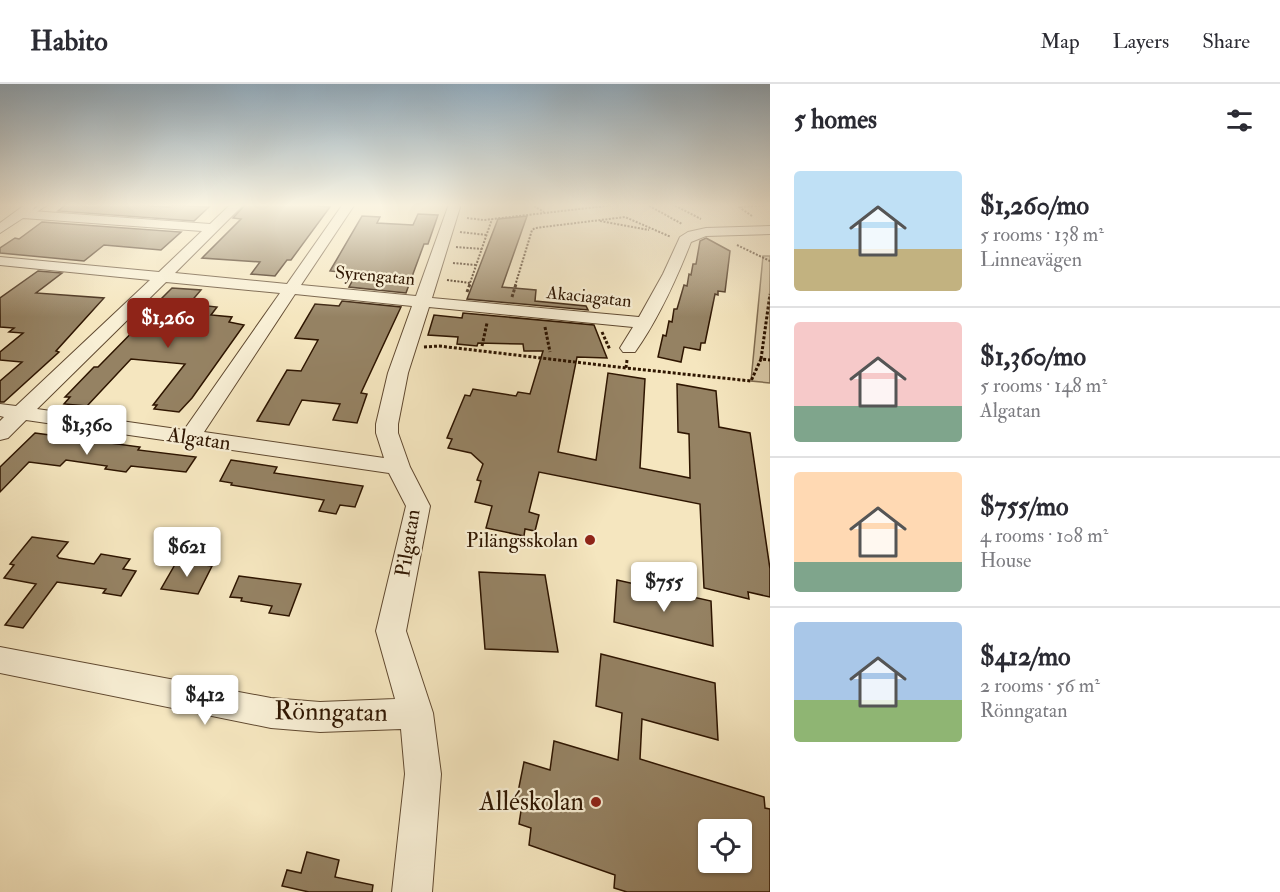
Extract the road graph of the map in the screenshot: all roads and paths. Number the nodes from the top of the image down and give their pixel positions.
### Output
1 (199, 242) edge
2 (324, 242) edge
3 (447, 242) edge
4 (484, 242) edge
5 (529, 242) edge
6 (689, 242) edge
7 (449, 246) dead end
8 (482, 249) junction
9 (764, 258) dead end
10 (770, 259) edge
11 (0, 261) edge
12 (444, 262) dead end
13 (476, 265) junction
14 (163, 277) junction
15 (438, 279) dead end
16 (470, 283) junction
17 (292, 288) junction
18 (770, 294) edge
19 (423, 300) junction
20 (463, 304) junction
21 (490, 307) junction
22 (509, 309) junction
23 (542, 312) junction
24 (596, 318) junction
25 (644, 323) junction
26 (483, 346) dead end
27 (629, 348) joint
28 (550, 352) dead end
29 (614, 359) dead end
30 (761, 359) junction
31 (770, 360) edge
32 (10, 412) edge
33 (0, 433) edge
34 (190, 437) junction
35 (398, 467) junction
36 (0, 660) edge
37 (416, 713) junction
38 (412, 892) edge

1 - 14 street
2 - 17 street
3 - 19 street, Pilgatan
4 - 8 path
5 - 22 path
6 - 25 street, Akaciagatan
7 - 8 path
8 - 13 path
9 - 10 path
11 - 14 street, Syrengatan
12 - 13 path
13 - 16 path
14 - 17 street, Syrengatan
14 - 32 street
15 - 16 path
16 - 20 path
17 - 19 street, Syrengatan
17 - 34 street
18 - 30 path
19 - 20 street, Akaciagatan
19 - 35 street, Pilgatan
20 - 21 street, Akaciagatan
21 - 22 street, Akaciagatan
21 - 26 path
22 - 23 street, Akaciagatan
23 - 24 street, Akaciagatan
23 - 28 path
24 - 25 street, Akaciagatan
24 - 29 path
25 - 27 street
27 - 30 path
30 - 31 path
32 - 33 street
32 - 34 street, Algatan
34 - 35 street, Algatan
35 - 37 street, Pilgatan
36 - 37 street, Rönngatan
37 - 38 street, Pilgatan

